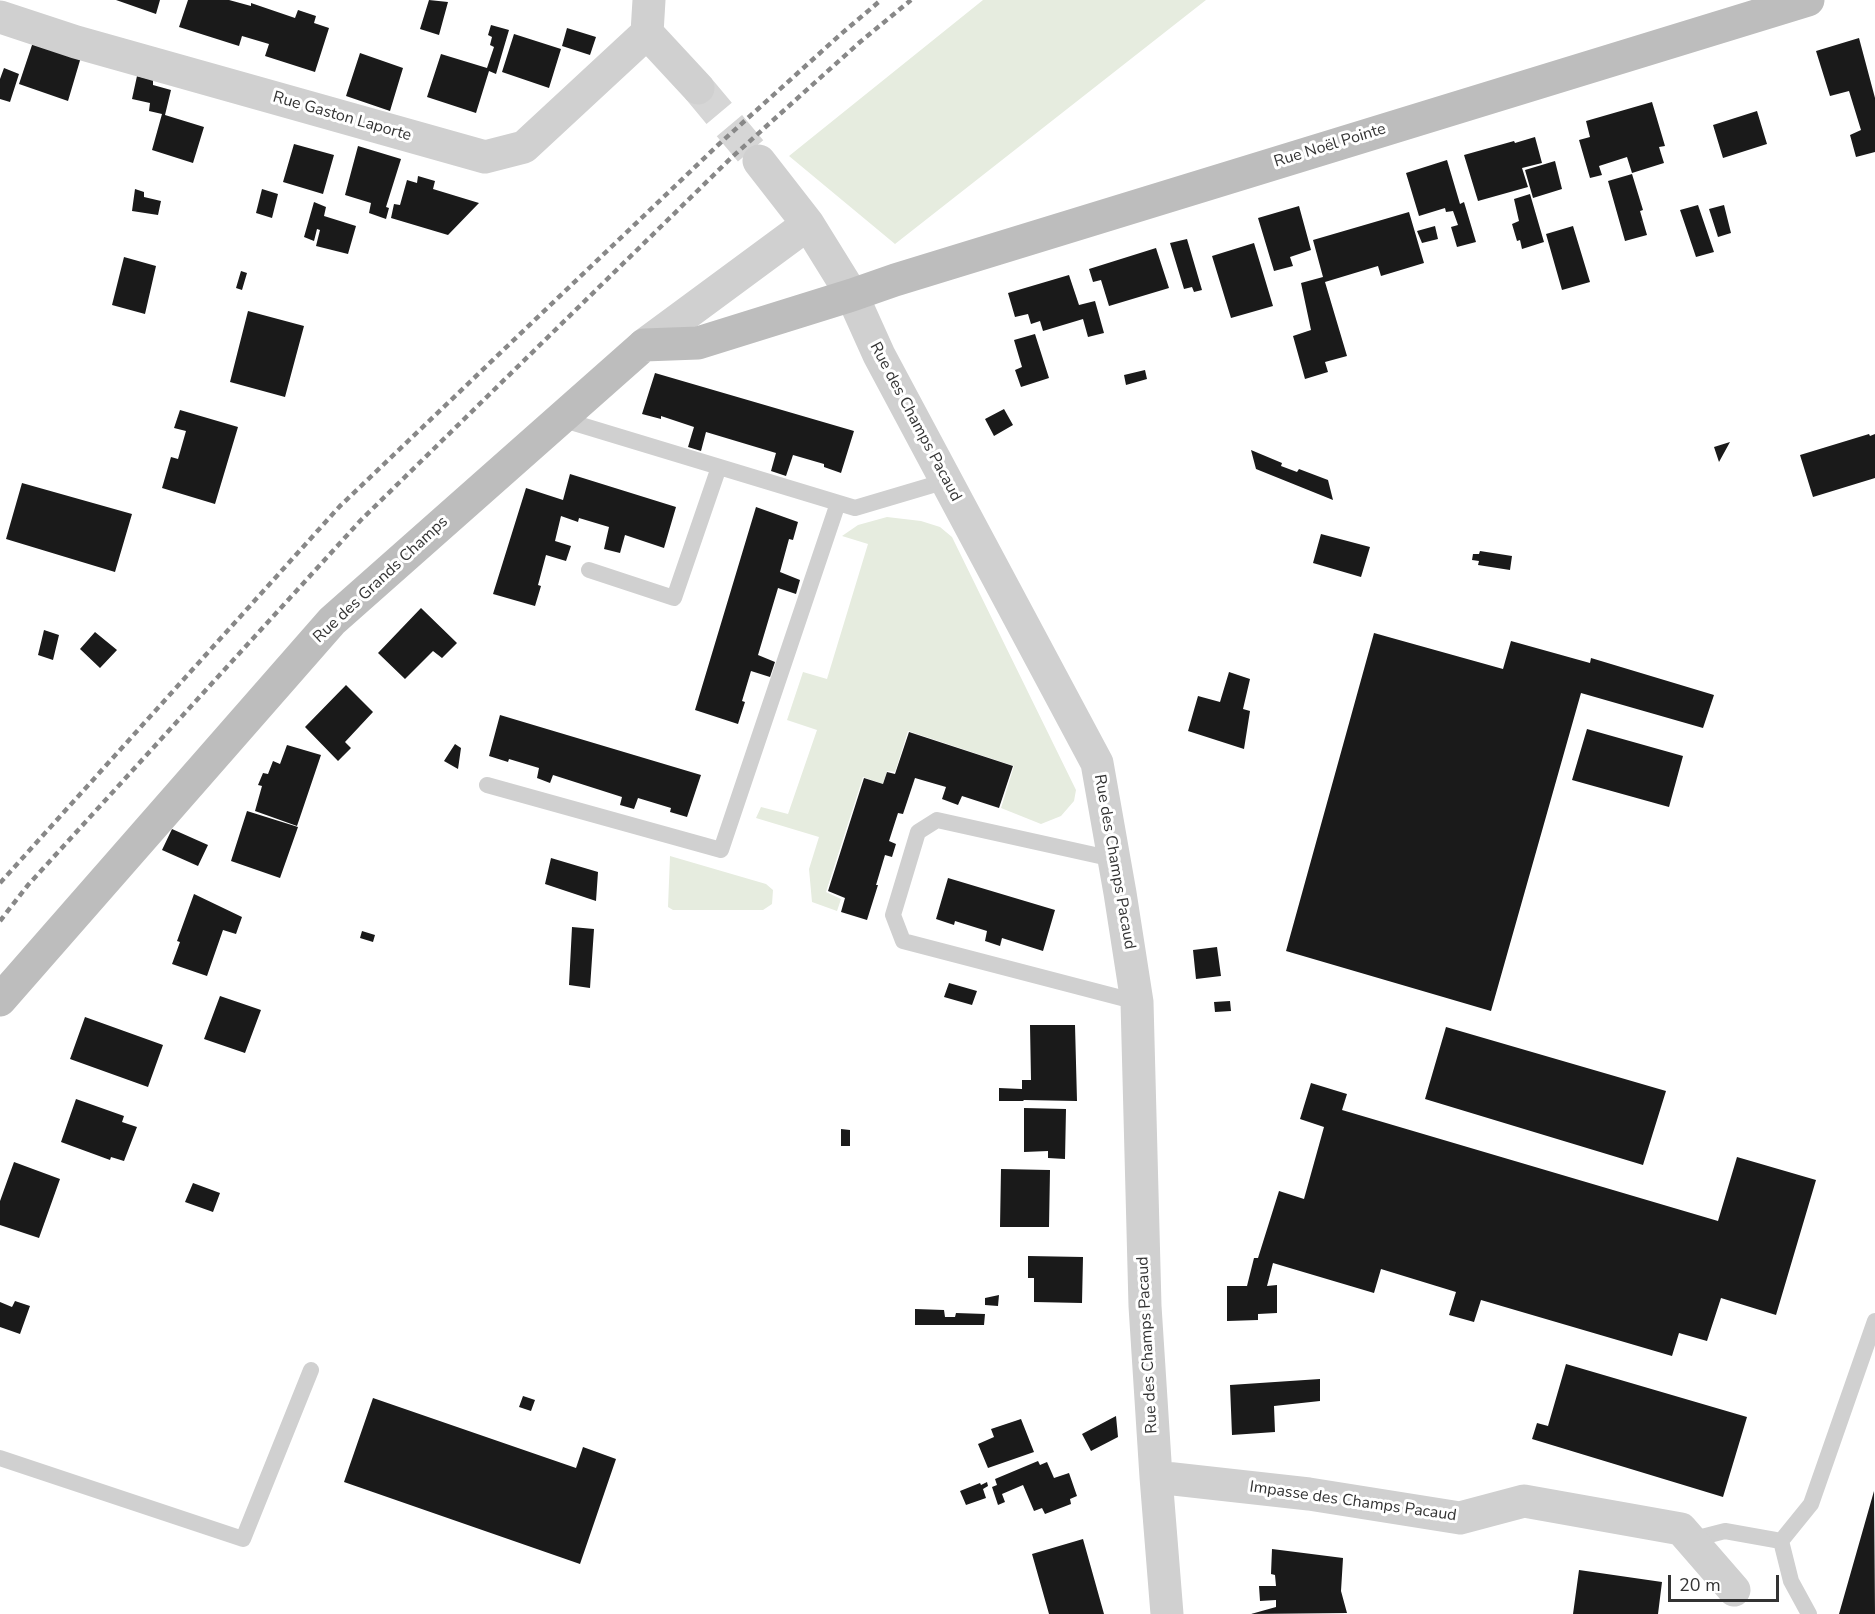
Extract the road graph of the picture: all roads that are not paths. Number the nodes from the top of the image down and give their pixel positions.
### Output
1 (649, 0) edge
2 (1808, 0) edge
3 (0, 17) edge
4 (647, 33) junction
5 (698, 88) tunnel mouth
6 (759, 161) tunnel mouth
7 (808, 224) junction
8 (852, 295) junction
9 (644, 345) junction
10 (561, 419) junction
11 (719, 467) junction
12 (946, 482) junction
13 (838, 503) junction
14 (589, 570) dead end
15 (487, 785) dead end
16 (1113, 859) junction
17 (0, 1000) edge
18 (1137, 1002) junction
19 (1875, 1321) edge
20 (311, 1370) dead end
21 (0, 1458) edge
22 (1155, 1477) junction
23 (1690, 1540) junction
24 (1781, 1541) junction
25 (1734, 1590) dead end
26 (1167, 1614) edge
27 (1809, 1614) edge

1 - 4 street
2 - 8 street, Rue Noël Pointe
3 - 4 street, Rue Gaston Laporte
4 - 5 street
6 - 7 street, Rue des Champs Pacaud
7 - 8 street, Rue des Champs Pacaud
7 - 9 street
8 - 9 street
8 - 12 street, Rue des Champs Pacaud
9 - 10 street, Rue des Grands Champs
10 - 11 lane
10 - 17 street, Rue des Grands Champs
11 - 13 lane
11 - 14 lane
12 - 13 lane
12 - 16 street, Rue des Champs Pacaud
13 - 15 lane
16 - 18 street, Rue des Champs Pacaud
16 - 18 lane
18 - 22 street, Rue des Champs Pacaud
19 - 24 lane
20 - 21 lane
22 - 23 street, Impasse des Champs Pacaud
22 - 26 street, Rue des Champs Pacaud
23 - 24 lane
23 - 25 street, Impasse des Champs Pacaud
24 - 27 lane

